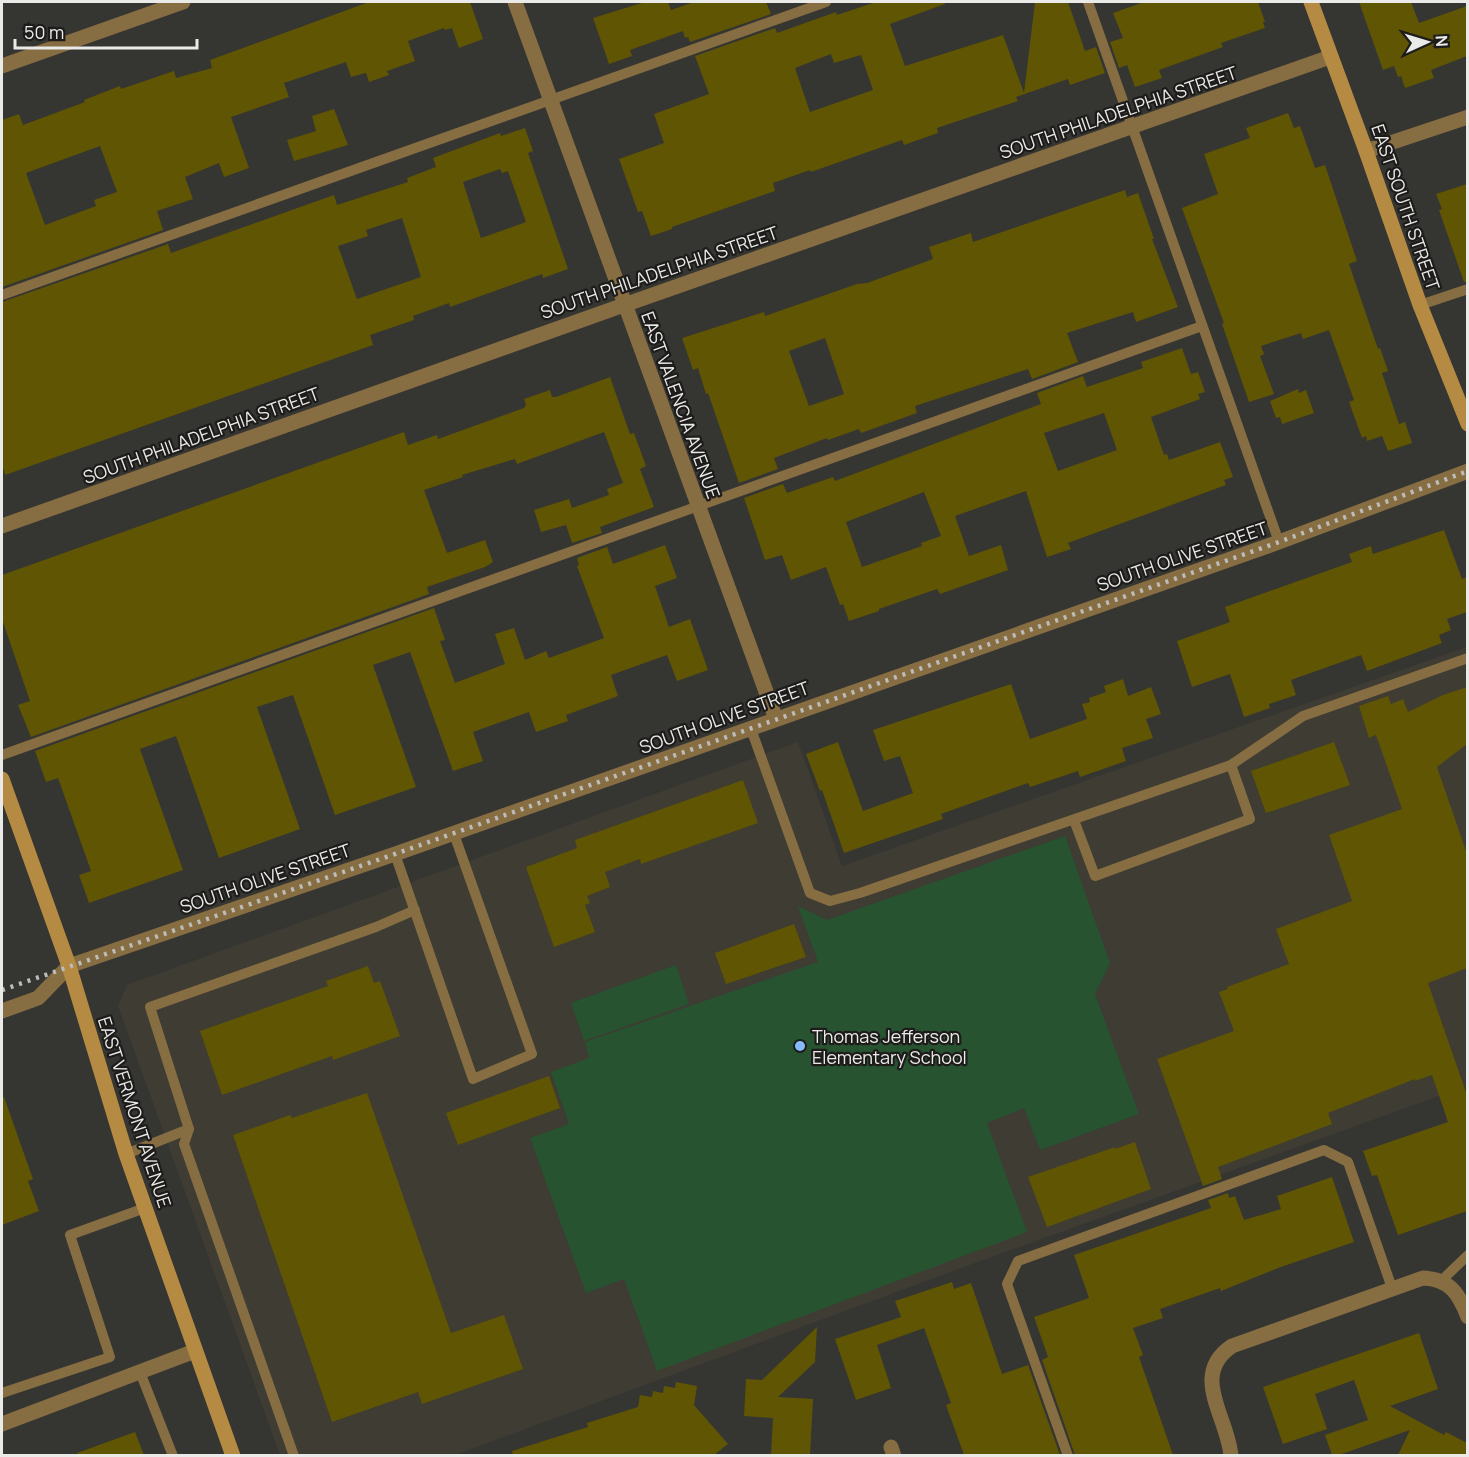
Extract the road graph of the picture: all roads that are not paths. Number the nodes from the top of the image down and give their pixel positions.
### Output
1 (183, 2) edge
2 (515, 2) edge
3 (826, 2) edge
4 (1088, 2) edge
5 (1311, 2) edge
6 (1330, 57) junction
7 (2, 66) edge
8 (551, 101) junction
9 (1467, 117) edge
10 (1132, 127) junction
11 (1366, 151) junction
12 (1467, 289) edge
13 (2, 295) edge
14 (624, 305) junction
15 (1420, 305) junction
16 (1202, 326) junction
17 (1467, 424) edge
18 (1467, 471) edge
19 (697, 506) junction
20 (2, 526) edge
21 (1279, 542) junction
22 (1467, 658) edge
23 (776, 719) junction
24 (751, 729) junction
25 (2, 755) edge
26 (1231, 765) junction
27 (2, 779) edge
28 (5, 802) edge
29 (1074, 820) junction
30 (454, 834) junction
31 (395, 854) junction
32 (414, 910) junction
33 (69, 966) junction
34 (2, 1011) edge
35 (189, 1128) junction
36 (126, 1154) junction
37 (145, 1208) junction
38 (1467, 1255) edge
39 (1441, 1281) junction
40 (1392, 1288) junction
41 (1467, 1317) edge
42 (195, 1351) junction
43 (140, 1372) junction
44 (2, 1393) edge
45 (2, 1424) edge
46 (173, 1455) edge
47 (233, 1455) edge
48 (294, 1455) edge
49 (1068, 1455) edge
50 (1231, 1455) edge

1 - 7 street
2 - 8 street, EAST VALENCIA AVENUE
3 - 8 lane
4 - 10 lane
5 - 6 street, EAST SOUTH STREET
6 - 10 street, SOUTH PHILADELPHIA STREET
6 - 11 street, EAST SOUTH STREET
8 - 13 lane
8 - 14 street, EAST VALENCIA AVENUE
9 - 11 street
10 - 14 street, SOUTH PHILADELPHIA STREET
10 - 16 lane
11 - 15 street, EAST SOUTH STREET
12 - 15 lane
14 - 19 street, EAST VALENCIA AVENUE
14 - 20 street, SOUTH PHILADELPHIA STREET
15 - 17 street, EAST SOUTH STREET
16 - 19 lane
16 - 21 lane
18 - 21 street, SOUTH OLIVE STREET
19 - 23 street, EAST VALENCIA AVENUE
19 - 25 lane
21 - 23 street, SOUTH OLIVE STREET
22 - 26 lane
23 - 24 street, SOUTH OLIVE STREET
24 - 29 lane
24 - 30 street, SOUTH OLIVE STREET
26 - 29 lane
26 - 29 lane
27 - 28 street, EAST VERMONT AVENUE
28 - 33 street, EAST VERMONT AVENUE
30 - 31 street, SOUTH OLIVE STREET
30 - 32 lane
31 - 32 lane
31 - 33 street, SOUTH OLIVE STREET
32 - 35 lane
33 - 34 street, SOUTH OLIVE STREET
33 - 36 street, EAST VERMONT AVENUE
35 - 36 lane
35 - 48 lane
36 - 37 street, EAST VERMONT AVENUE
37 - 42 street, EAST VERMONT AVENUE
37 - 44 lane
38 - 39 lane
39 - 40 street
39 - 41 street
40 - 49 lane
40 - 50 street
42 - 43 street
42 - 47 street, EAST VERMONT AVENUE
43 - 45 street
43 - 46 lane

